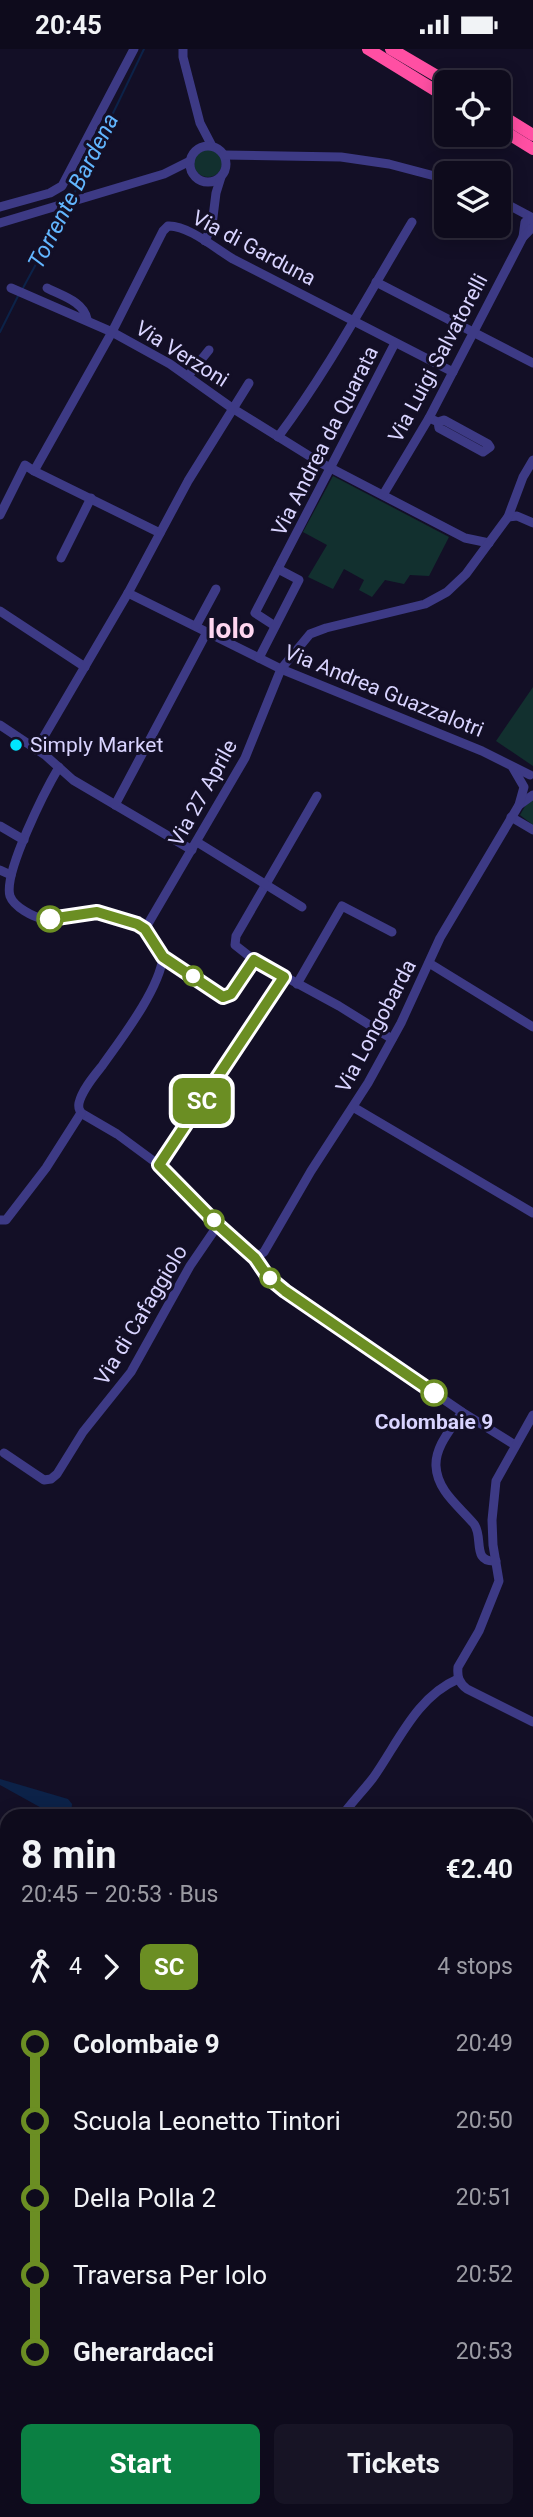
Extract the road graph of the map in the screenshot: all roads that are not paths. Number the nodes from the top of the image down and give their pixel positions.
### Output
1 (134, 49) edge
2 (183, 49) edge
3 (368, 49) edge
4 (391, 49) edge
5 (434, 74) edge
6 (434, 90) edge
7 (511, 121) edge
8 (200, 123) junction
9 (511, 135) edge
10 (533, 135) edge
11 (212, 146) junction
12 (533, 149) edge
13 (195, 151) junction
14 (225, 160) junction
15 (190, 161) junction
16 (164, 174) junction
17 (193, 174) junction
18 (222, 176) junction
19 (434, 176) edge
20 (203, 182) junction
21 (215, 202) junction
22 (511, 206) edge
23 (0, 207) edge
24 (511, 207) edge
25 (533, 218) edge
26 (412, 222) dead end
27 (0, 223) edge
28 (533, 227) edge
29 (533, 234) edge
30 (523, 237) junction
31 (205, 241) junction
32 (376, 282) junction
33 (11, 288) dead end
34 (47, 288) dead end
35 (87, 319) junction
36 (354, 321) junction
37 (473, 330) junction
38 (112, 331) junction
39 (395, 343) junction
40 (208, 350) dead end
41 (533, 363) edge
42 (453, 372) junction
43 (188, 376) junction
44 (248, 383) dead end
45 (232, 408) junction
46 (429, 418) junction
47 (463, 435) dead end
48 (278, 437) junction
49 (533, 460) edge
50 (330, 468) junction
51 (34, 471) junction
52 (383, 495) junction
53 (91, 498) junction
54 (0, 515) edge
55 (508, 517) junction
56 (533, 521) edge
57 (160, 533) junction
58 (489, 543) junction
59 (61, 558) dead end
60 (278, 569) junction
61 (216, 589) dead end
62 (128, 593) junction
63 (0, 611) edge
64 (196, 626) junction
65 (275, 626) junction
66 (207, 632) junction
67 (259, 658) junction
68 (85, 667) junction
69 (281, 669) junction
70 (0, 725) edge
71 (37, 750) junction
72 (59, 767) junction
73 (513, 768) junction
74 (532, 775) edge
75 (524, 786) junction
76 (533, 794) edge
77 (317, 796) dead end
78 (115, 805) junction
79 (519, 805) junction
80 (512, 817) junction
81 (0, 826) edge
82 (533, 830) edge
83 (24, 840) junction
84 (195, 846) junction
85 (0, 870) edge
86 (11, 875) junction
87 (265, 886) junction
88 (302, 907) dead end
89 (145, 929) junction
90 (391, 932) dead end
91 (163, 957) junction
92 (254, 960) junction
93 (429, 963) junction
94 (284, 977) junction
95 (297, 984) junction
96 (533, 1027) edge
97 (392, 1039) junction
98 (353, 1107) junction
99 (81, 1113) junction
100 (159, 1165) junction
101 (533, 1213) edge
102 (0, 1220) edge
103 (218, 1225) junction
104 (255, 1258) junction
105 (462, 1412) junction
106 (533, 1415) edge
107 (515, 1445) junction
108 (4, 1453) dead end
109 (496, 1561) junction
110 (458, 1679) junction
111 (533, 1723) edge
112 (347, 1809) edge

1 - 23 street
2 - 8 street
3 - 6 highway
4 - 5 highway
7 - 10 highway
8 - 11 street
8 - 13 street
9 - 12 highway
11 - 13 street
11 - 14 street
13 - 15 street
14 - 18 street
14 - 19 street
15 - 16 street
15 - 17 street
16 - 17 street
16 - 27 street
17 - 20 street
18 - 20 street
18 - 21 street
20 - 21 street
21 - 31 street
22 - 25 street
24 - 30 street
25 - 30 street, Via Luigi Salvatorelli
26 - 32 street
28 - 30 street, Via Luigi Salvatorelli
29 - 30 street
30 - 37 street, Via Luigi Salvatorelli
31 - 36 street, Via di Garduna
31 - 38 street, Via di Garduna
32 - 36 street
32 - 37 street
33 - 35 street, Via Verzoni
34 - 35 street
35 - 38 street, Via Verzoni
36 - 39 street, Via di Garduna
36 - 48 street
37 - 41 street
37 - 42 street, Via Luigi Salvatorelli
38 - 43 street, Via Verzoni
38 - 51 street
39 - 42 street, Via Andrea da Quarata
39 - 50 street, Via Andrea da Quarata
40 - 43 street
42 - 46 street, Via Luigi Salvatorelli
43 - 45 street, Via Verzoni
44 - 45 street
45 - 48 street, Via Verzoni
45 - 57 street
46 - 47 street
46 - 52 street, Via Luigi Salvatorelli
48 - 50 street, Via Verzoni
49 - 55 street, Via 27 Aprile
50 - 52 street, Via Verzoni
50 - 60 street, Via Andrea da Quarata
51 - 53 street
51 - 54 street
52 - 58 street, Via Verzoni
53 - 57 street
53 - 59 street
55 - 56 street
55 - 58 street, Via 27 Aprile
57 - 62 street
58 - 69 street, Via 27 Aprile
60 - 65 street, Via Andrea da Quarata
60 - 65 street
61 - 64 street
62 - 64 street, Via Andrea Guazzalotri
62 - 68 street
63 - 68 street
64 - 66 street, Via Andrea Guazzalotri
65 - 67 street
66 - 67 street, Via Andrea Guazzalotri
66 - 78 street
67 - 69 street, Via Andrea Guazzalotri
68 - 71 street
69 - 73 street, Via Andrea Guazzalotri
69 - 84 street, Via 27 Aprile
70 - 71 street
71 - 72 street
72 - 78 street
72 - 83 street
73 - 74 street, Via Andrea Guazzalotri
73 - 75 street, Via Andrea Guazzalotri
74 - 75 street, Via Longobarda
75 - 76 street, Via Longobarda
75 - 79 street, Via Longobarda
76 - 79 street, Via Longobarda
77 - 87 street
78 - 84 street
79 - 80 street, Via Longobarda
80 - 82 street
80 - 93 street, Via Longobarda
81 - 83 street
83 - 86 street
84 - 87 street
84 - 89 street, Via 27 Aprile
85 - 86 street
86 - 89 street
87 - 88 street
87 - 92 street
89 - 91 street
90 - 95 street
91 - 92 street
91 - 99 street
92 - 94 street
93 - 96 street
93 - 97 street, Via Longobarda
94 - 95 street
94 - 100 street
95 - 97 street
97 - 98 street, Via Longobarda
98 - 101 street
98 - 104 street, Via Longobarda
99 - 100 street
99 - 102 street
100 - 103 street
103 - 104 street
103 - 108 street, Via di Cafaggiolo
104 - 105 street
105 - 107 street
105 - 109 street
106 - 107 street
107 - 109 street
109 - 110 street
110 - 111 street
110 - 112 street

